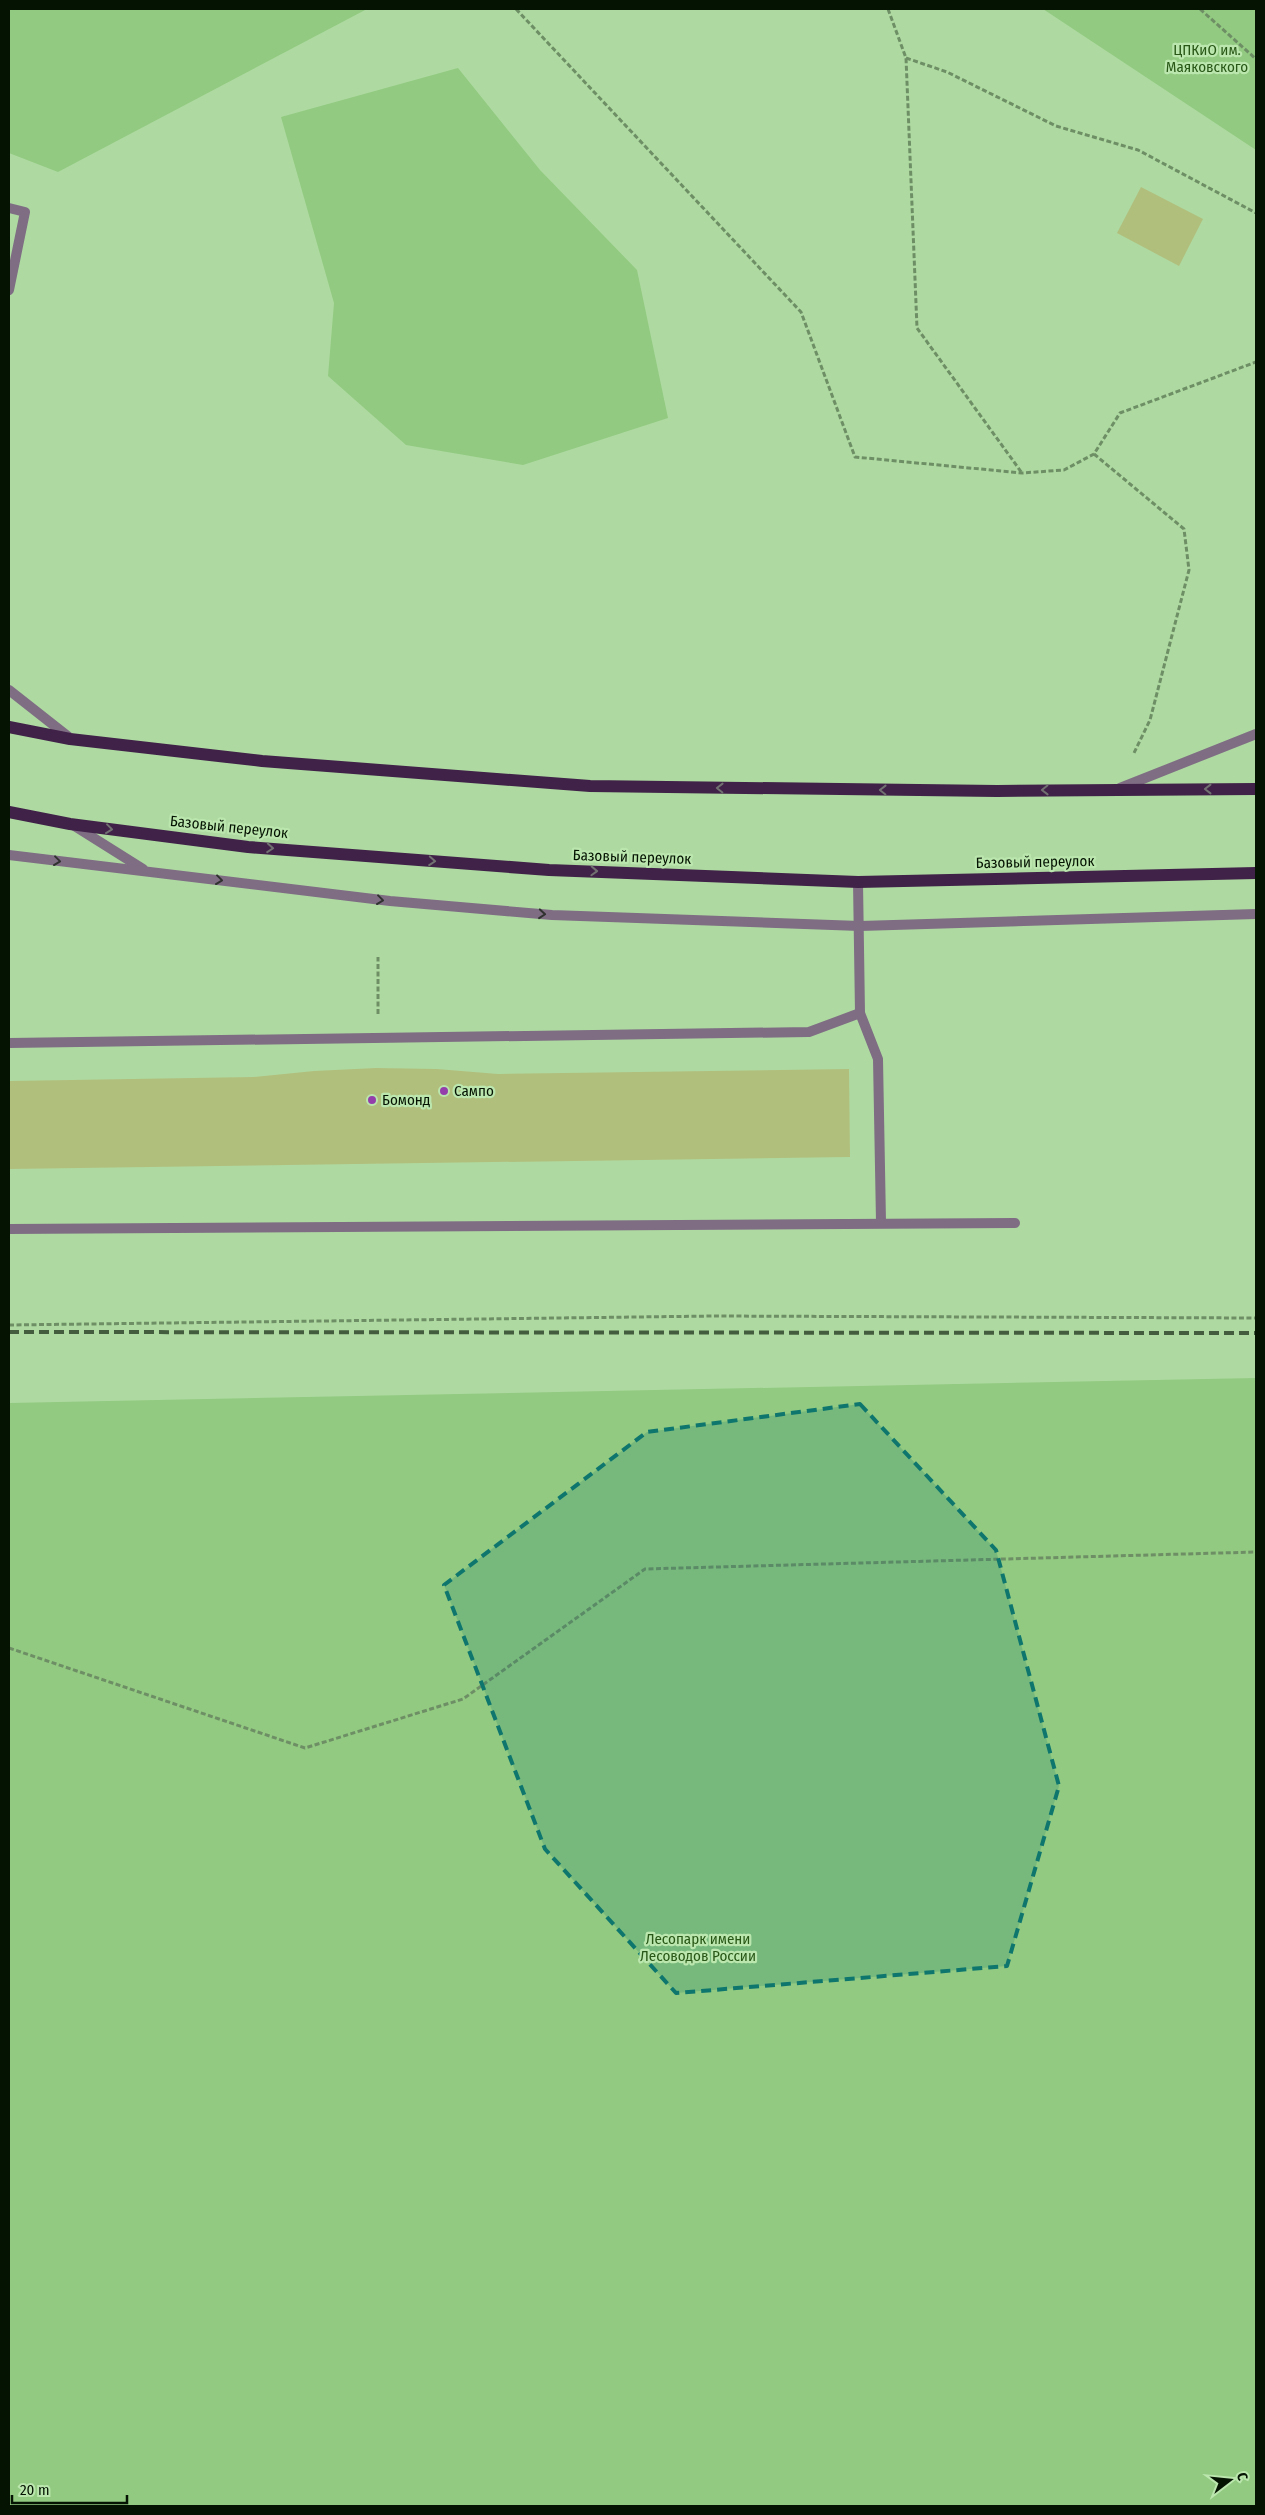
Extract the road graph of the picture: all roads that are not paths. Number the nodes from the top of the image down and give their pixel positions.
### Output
1 (9, 208) edge
2 (9, 290) edge
3 (9, 690) edge
4 (9, 727) edge
5 (1256, 734) edge
6 (70, 739) junction
7 (1117, 789) junction
8 (1256, 789) edge
9 (9, 812) edge
10 (70, 824) junction
11 (9, 855) edge
12 (148, 871) junction
13 (1256, 873) edge
14 (858, 882) junction
15 (1256, 914) edge
16 (860, 926) junction
17 (860, 1013) junction
18 (9, 1043) edge
19 (881, 1222) junction
20 (1015, 1223) dead end
21 (9, 1229) edge

1 - 2 lane
3 - 6 lane
4 - 6 main road
5 - 7 lane
7 -> 6 main road
8 -> 7 main road
9 - 10 main road, Базовый переулок
10 - 12 lane
10 -> 14 main road, Базовый переулок
11 -> 12 lane
12 -> 16 lane
13 - 14 main road, Базовый переулок
14 - 16 lane
15 - 16 lane
16 - 17 lane
17 - 18 lane
17 - 19 lane
19 - 20 lane
19 - 21 lane

